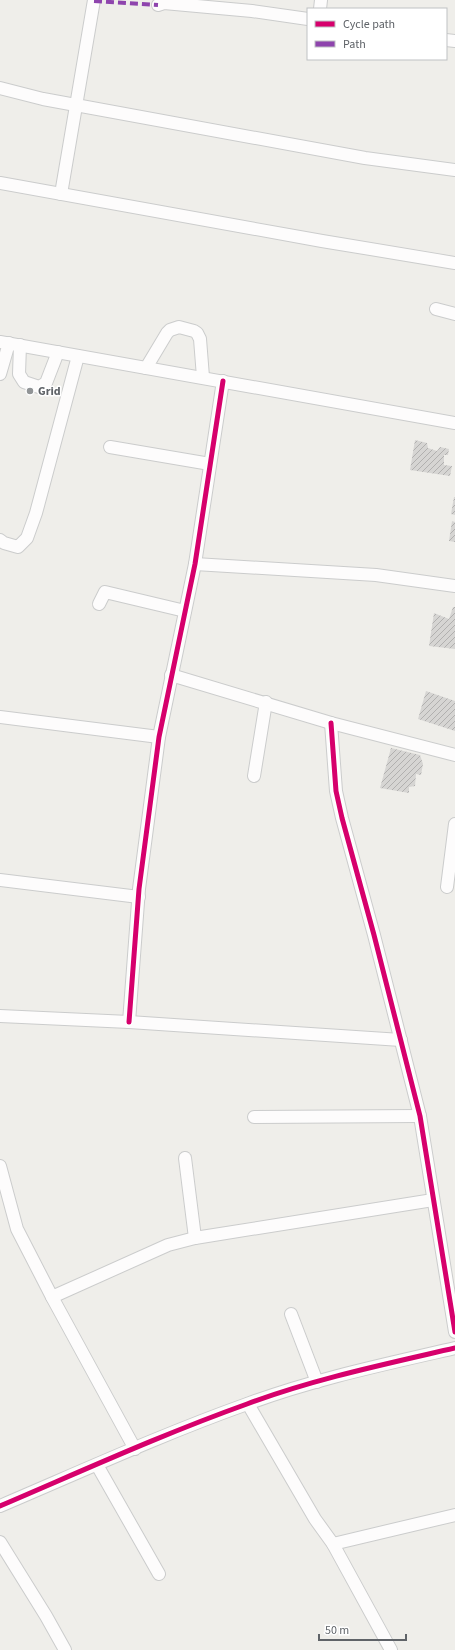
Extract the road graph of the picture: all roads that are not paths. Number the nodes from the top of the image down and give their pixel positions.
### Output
1 (94, 0) edge
2 (158, 4) dead end
3 (307, 19) edge
4 (0, 88) edge
5 (77, 105) junction
6 (455, 170) edge
7 (0, 183) edge
8 (61, 194) junction
9 (455, 263) edge
10 (436, 309) dead end
11 (455, 314) edge
12 (10, 343) edge
13 (58, 352) junction
14 (78, 356) junction
15 (146, 368) junction
16 (0, 374) edge
17 (203, 377) junction
18 (223, 381) junction
19 (455, 423) edge
20 (110, 447) dead end
21 (210, 464) junction
22 (0, 540) edge
23 (195, 564) junction
24 (455, 586) edge
25 (99, 604) dead end
26 (185, 611) junction
27 (171, 674) junction
28 (266, 702) junction
29 (0, 717) edge
30 (331, 723) junction
31 (159, 737) junction
32 (455, 755) edge
33 (254, 776) dead end
34 (455, 824) edge
35 (0, 880) edge
36 (447, 887) dead end
37 (138, 897) junction
38 (0, 1016) edge
39 (129, 1022) junction
40 (401, 1040) junction
41 (420, 1116) junction
42 (254, 1117) dead end
43 (185, 1158) dead end
44 (0, 1166) edge
45 (433, 1200) junction
46 (195, 1238) junction
47 (52, 1296) junction
48 (291, 1314) dead end
49 (455, 1332) edge
50 (455, 1348) edge
51 (317, 1382) junction
52 (248, 1404) junction
53 (135, 1449) junction
54 (97, 1465) junction
55 (0, 1506) edge
56 (455, 1515) edge
57 (0, 1542) edge
58 (334, 1544) junction
59 (6, 1562) edge
60 (159, 1574) dead end
61 (65, 1650) edge
62 (391, 1650) edge

1 - 5 street
2 - 3 street
4 - 5 street
5 - 6 street
5 - 8 street
7 - 8 street
8 - 9 street
10 - 11 street
12 - 13 street
12 - 13 street
12 - 16 street
13 - 14 street
14 - 15 street
14 - 22 street
15 - 17 street
15 - 17 street
17 - 18 street
18 - 19 street
18 - 21 street
20 - 21 street
21 - 23 street
23 - 24 street
23 - 26 street
25 - 26 street
26 - 27 street
27 - 28 street
27 - 31 street
28 - 30 street
28 - 33 street
29 - 31 street
30 - 32 street
30 - 40 street
31 - 37 street
34 - 36 street
35 - 37 street
37 - 39 street
38 - 39 street
39 - 40 street
40 - 41 street
41 - 42 street
41 - 45 street
43 - 46 street
44 - 47 street
45 - 46 street
45 - 49 street
46 - 47 street
47 - 53 street
48 - 51 street
50 - 51 street
51 - 52 street
52 - 53 street
52 - 58 street
53 - 54 street
54 - 55 street
54 - 60 street
56 - 58 street
57 - 59 street
58 - 62 street
59 - 61 street

